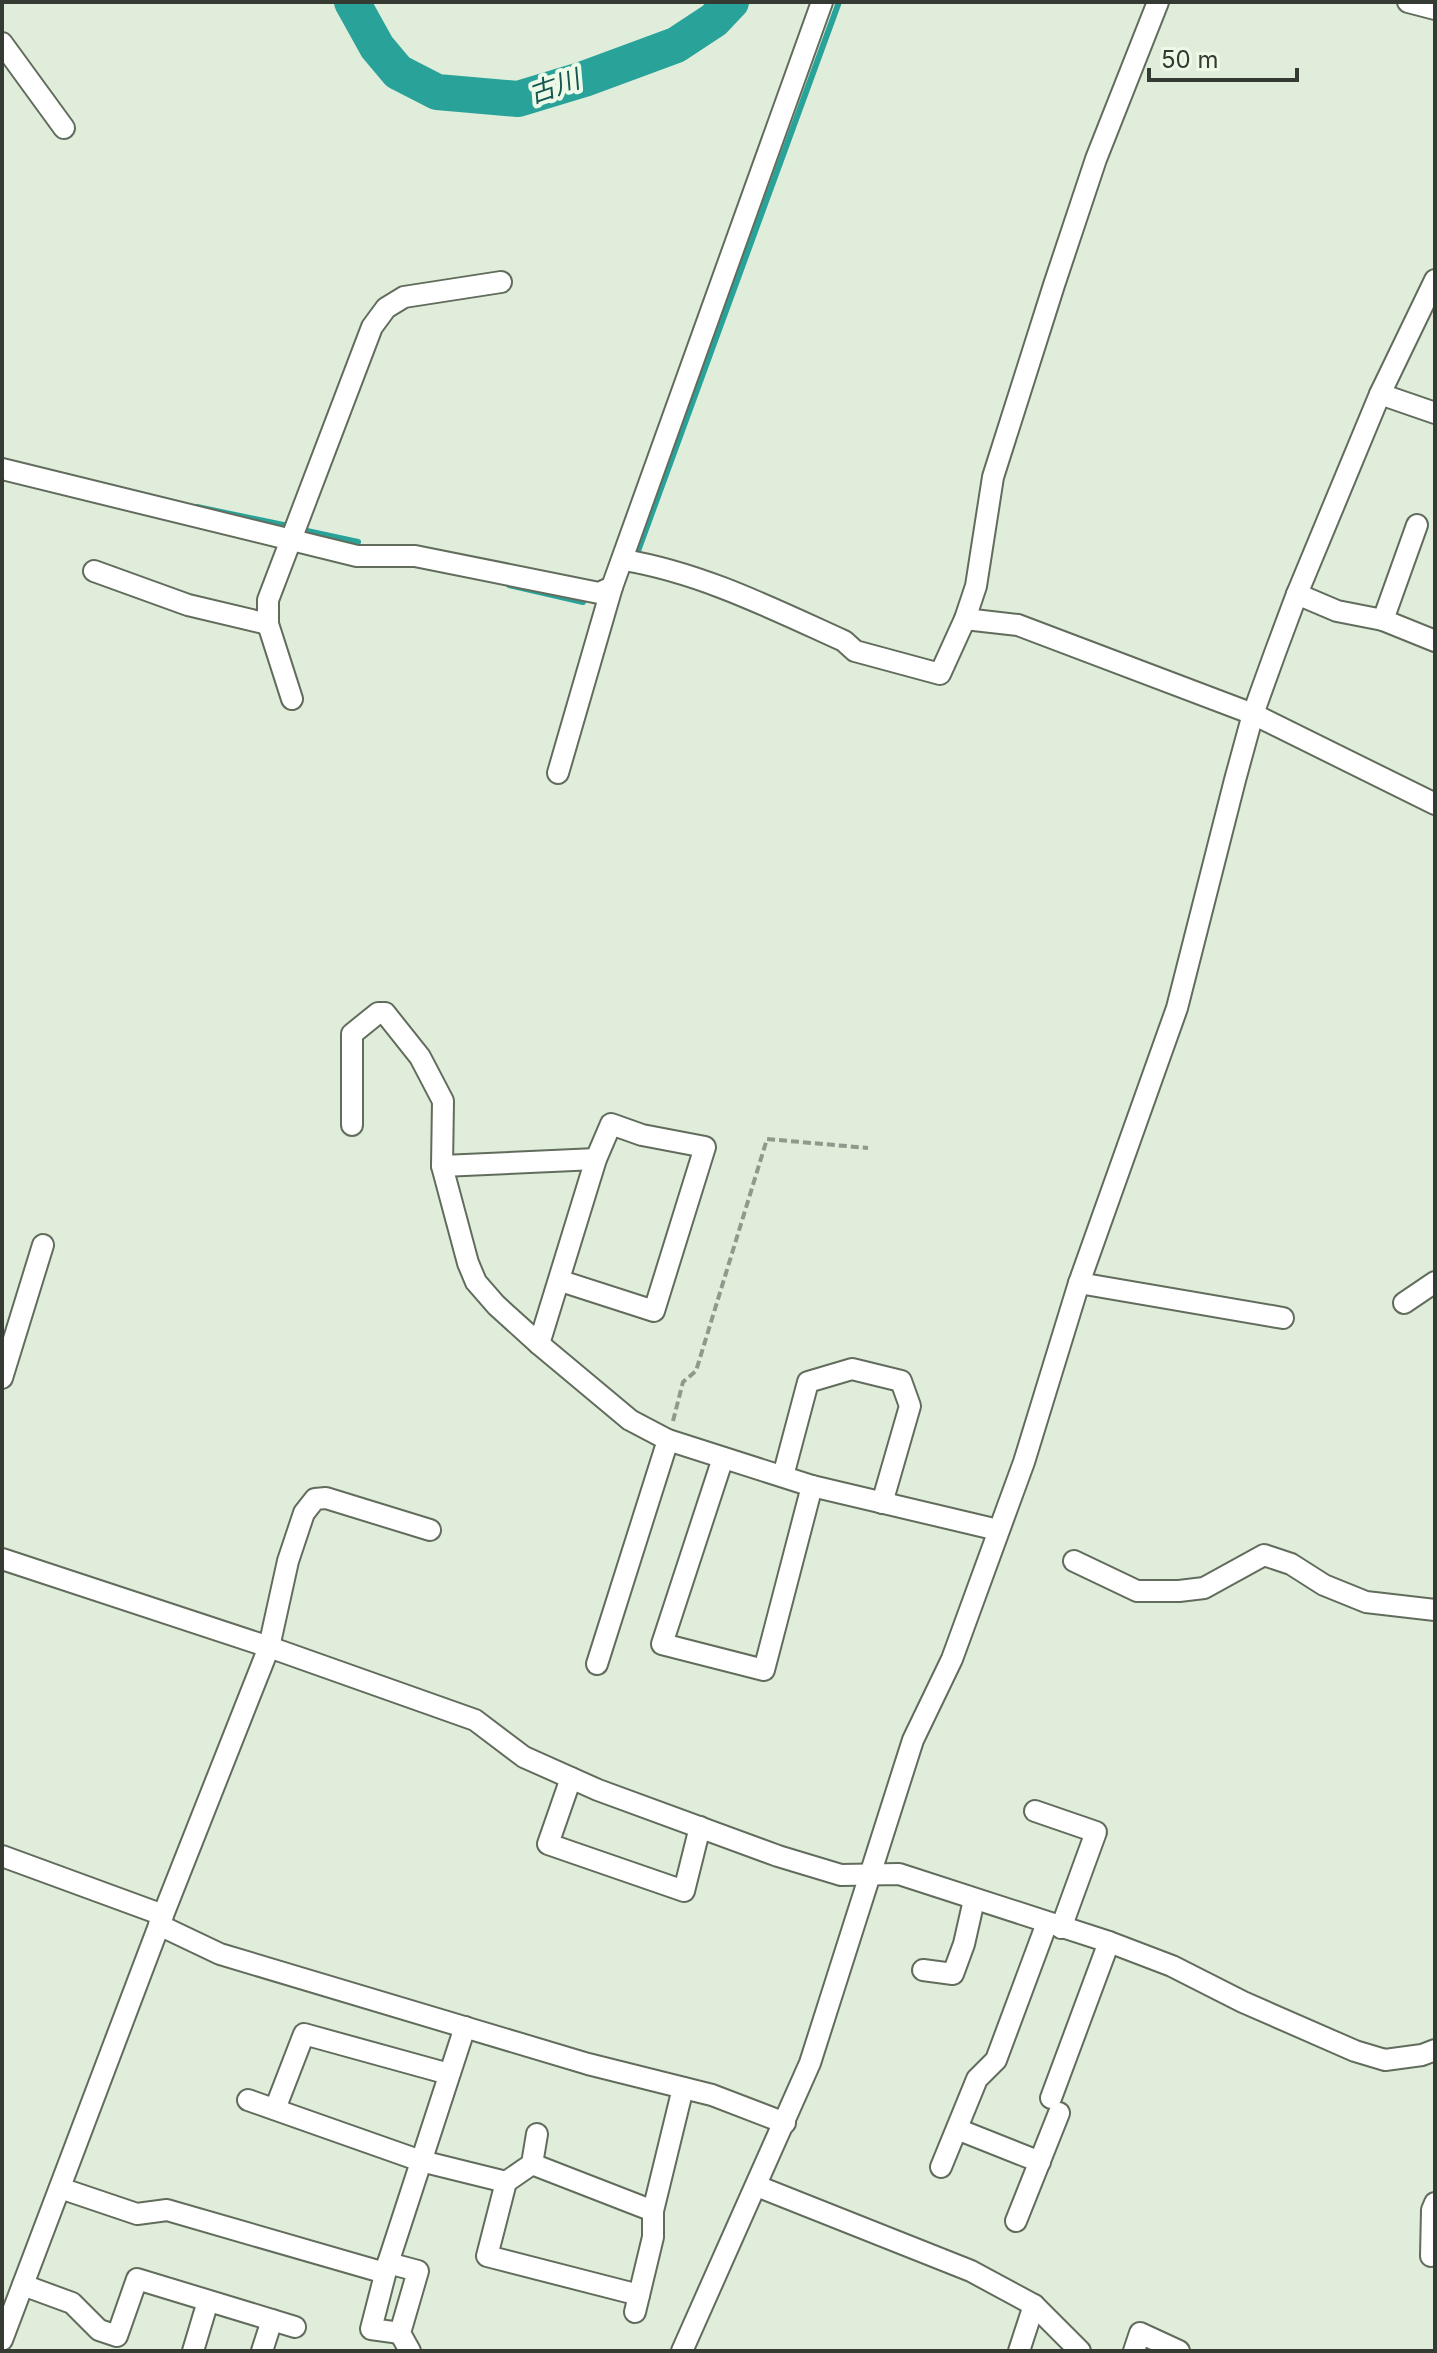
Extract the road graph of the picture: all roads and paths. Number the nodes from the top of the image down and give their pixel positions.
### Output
1 (822, 2) edge
2 (1158, 2) edge
3 (1408, 2) edge
4 (1435, 9) edge
5 (2, 43) edge
6 (64, 128) dead end
7 (1435, 280) edge
8 (501, 282) dead end
9 (1380, 394) junction
10 (1435, 413) edge
11 (2, 469) edge
12 (1417, 525) dead end
13 (290, 539) junction
14 (624, 560) junction
15 (94, 571) dead end
16 (612, 587) junction
17 (1297, 594) junction
18 (965, 619) junction
19 (1383, 620) junction
20 (268, 624) junction
21 (1435, 641) edge
22 (292, 699) dead end
23 (1253, 714) junction
24 (558, 773) dead end
25 (1435, 804) edge
26 (352, 1125) dead end
27 (868, 1148) dead end
28 (596, 1159) junction
29 (442, 1166) junction
30 (43, 1245) dead end
31 (561, 1281) junction
32 (1435, 1282) edge
33 (1079, 1283) junction
34 (1404, 1303) dead end
35 (1283, 1318) dead end
36 (539, 1344) junction
37 (2, 1378) edge
38 (668, 1440) junction
39 (723, 1458) junction
40 (783, 1476) junction
41 (812, 1486) junction
42 (882, 1503) junction
43 (430, 1530) dead end
44 (998, 1530) junction
45 (2, 1559) edge
46 (1074, 1561) dead end
47 (1435, 1610) edge
48 (269, 1647) junction
49 (597, 1664) dead end
50 (571, 1778) junction
51 (1035, 1811) dead end
52 (700, 1827) junction
53 (2, 1856) edge
54 (869, 1876) junction
55 (974, 1900) junction
56 (161, 1920) junction
57 (1054, 1926) junction
58 (1109, 1942) junction
59 (923, 1970) dead end
60 (465, 2027) junction
61 (1435, 2050) edge
62 (449, 2074) junction
63 (683, 2088) junction
64 (248, 2100) dead end
65 (275, 2109) junction
66 (785, 2123) junction
67 (957, 2129) junction
68 (537, 2134) dead end
69 (421, 2161) junction
70 (1040, 2162) junction
71 (532, 2164) junction
72 (941, 2167) dead end
73 (506, 2182) junction
74 (757, 2186) junction
75 (60, 2188) junction
76 (1435, 2203) edge
77 (653, 2211) junction
78 (1016, 2221) dead end
79 (1433, 2227) edge
80 (1431, 2256) dead end
81 (386, 2268) junction
82 (23, 2285) junction
83 (208, 2301) junction
84 (1034, 2305) junction
85 (272, 2320) junction
86 (295, 2327) dead end
87 (2, 2340) edge
88 (405, 2342) edge
89 (193, 2351) edge
90 (262, 2351) edge
91 (682, 2351) edge
92 (1019, 2351) edge
93 (1080, 2351) edge
94 (1134, 2351) edge
95 (1179, 2351) edge

1 - 14 street
2 - 18 street
3 - 4 street
5 - 6 street
7 - 9 street
8 - 13 street
9 - 10 street
9 - 17 street
11 - 13 street
12 - 19 street
13 - 16 street
13 - 20 street
14 - 16 street
14 - 18 street
15 - 20 street
16 - 24 street
17 - 19 street
17 - 23 street
18 - 23 street
19 - 21 street
20 - 22 street
23 - 25 street
23 - 33 street
26 - 29 street
27 - 38 path
28 - 29 street
28 - 31 street
28 - 31 street
29 - 36 street
30 - 37 street
31 - 36 street
32 - 34 street
33 - 35 street
33 - 44 street
36 - 38 street
38 - 39 street
38 - 49 street
39 - 40 street
39 - 41 street
40 - 41 street
40 - 42 street
41 - 42 street
42 - 44 street
43 - 48 street
44 - 54 street
45 - 48 street
46 - 47 street
48 - 50 street
48 - 56 street
50 - 52 street
50 - 52 street
51 - 57 street
52 - 54 street
53 - 56 street
54 - 55 street
54 - 66 street
55 - 57 street
55 - 59 street
56 - 60 street
56 - 75 street
57 - 58 street
57 - 67 street
58 - 61 street
58 - 70 street
60 - 62 street
60 - 63 street
62 - 65 street
62 - 69 street
63 - 66 street
63 - 77 street
64 - 65 street
65 - 69 street
66 - 74 street
67 - 70 street
67 - 72 street
68 - 71 street
69 - 73 street
69 - 81 street
70 - 78 street
71 - 73 street
71 - 77 street
73 - 77 street
74 - 84 street
74 - 91 street
75 - 81 street
75 - 82 street
76 - 79 street
79 - 80 street
81 - 88 street
81 - 88 street
82 - 83 street
82 - 87 street
83 - 85 street
83 - 89 street
84 - 92 street
84 - 93 street
85 - 86 street
85 - 90 street
94 - 95 street

